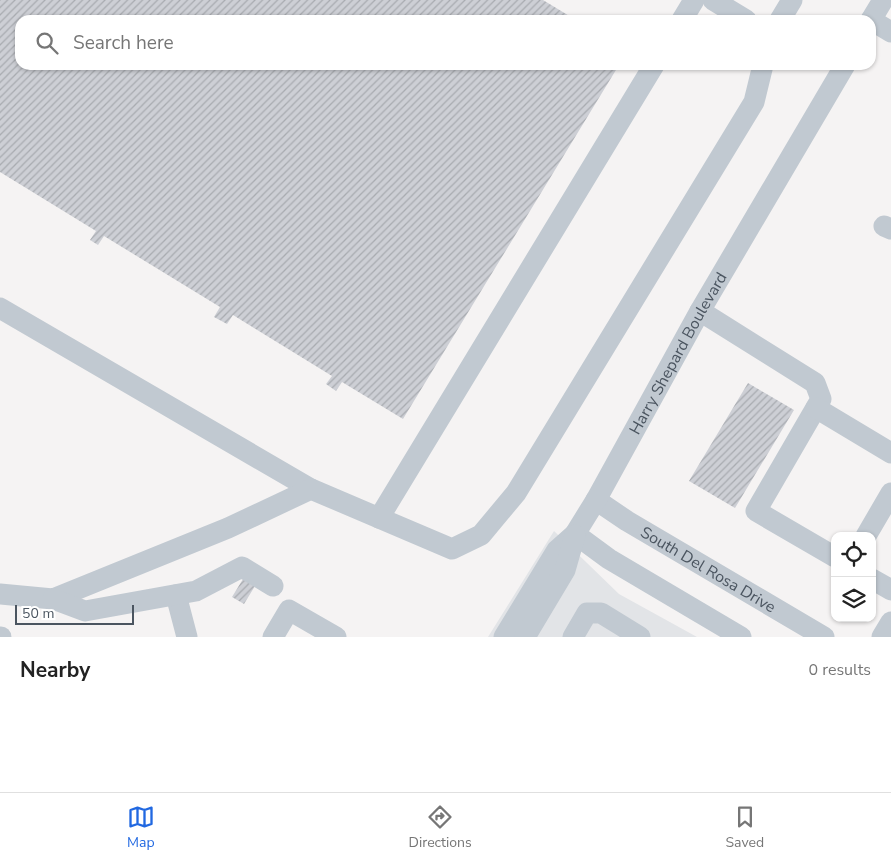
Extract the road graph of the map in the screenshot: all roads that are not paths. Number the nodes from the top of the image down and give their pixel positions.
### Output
1 (694, 0) edge
2 (714, 0) edge
3 (792, 0) edge
4 (883, 0) edge
5 (685, 15) edge
6 (738, 15) edge
7 (783, 15) edge
8 (874, 15) edge
9 (876, 23) edge
10 (891, 32) edge
11 (651, 70) edge
12 (762, 70) edge
13 (842, 70) edge
14 (0, 308) edge
15 (700, 311) junction
16 (816, 408) junction
17 (891, 453) edge
18 (311, 489) junction
19 (891, 493) edge
20 (596, 500) junction
21 (379, 518) junction
22 (868, 532) edge
23 (575, 534) junction
24 (831, 555) edge
25 (876, 581) edge
26 (273, 586) dead end
27 (891, 590) edge
28 (0, 594) edge
29 (176, 594) junction
30 (53, 599) junction
31 (891, 622) edge
32 (187, 637) edge
33 (272, 637) edge
34 (336, 637) edge
35 (504, 637) edge
36 (525, 637) edge
37 (573, 637) edge
38 (640, 637) edge
39 (741, 637) edge
40 (824, 637) edge
41 (882, 637) edge

1 - 5 street
2 - 6 street
3 - 7 street
4 - 8 street
9 - 10 street
11 - 21 street
12 - 21 street
13 - 15 street, Harry Shepard Boulevard
14 - 18 street
15 - 16 street
15 - 20 street, Harry Shepard Boulevard
16 - 17 street
16 - 24 street
18 - 21 street
18 - 30 street
19 - 22 street
20 - 23 street, Harry Shepard Boulevard
20 - 40 street, South Del Rosa Drive
23 - 35 street, Harry Shepard Boulevard
23 - 36 street
23 - 39 street
25 - 27 street
26 - 29 street
28 - 30 street
29 - 30 street
29 - 32 street
31 - 41 street
33 - 34 street
37 - 38 street

